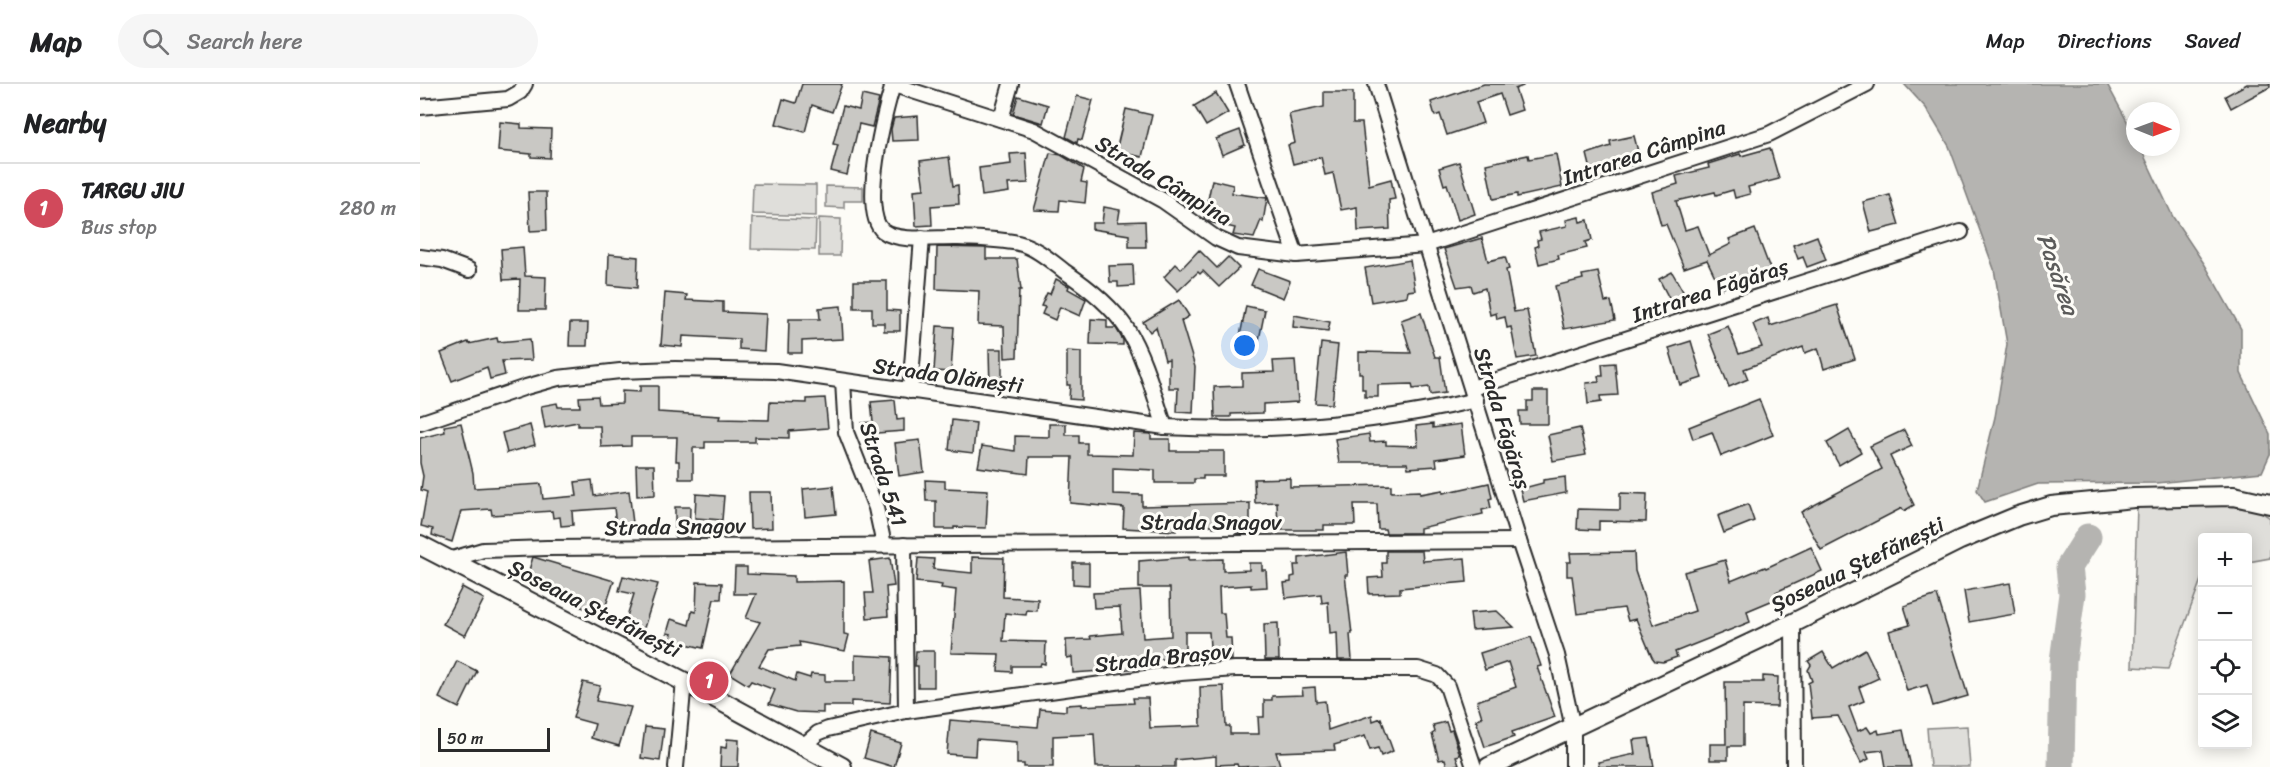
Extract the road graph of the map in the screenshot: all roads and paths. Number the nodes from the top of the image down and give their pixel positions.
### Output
1 (525, 84) edge
2 (892, 84) edge
3 (1011, 84) edge
4 (1237, 84) edge
5 (1376, 84) edge
6 (1867, 84) edge
7 (919, 89) edge
8 (420, 106) edge
9 (1001, 119) junction
10 (1961, 232) dead end
11 (922, 238) junction
12 (1426, 245) junction
13 (1296, 255) junction
14 (420, 257) edge
15 (469, 270) dead end
16 (843, 381) junction
17 (910, 392) junction
18 (1474, 394) junction
19 (420, 423) edge
20 (1165, 427) junction
21 (2270, 504) edge
22 (1519, 541) junction
23 (420, 545) edge
24 (884, 545) junction
25 (904, 545) junction
26 (448, 560) junction
27 (1793, 622) junction
28 (684, 681) junction
29 (906, 711) junction
30 (1573, 728) junction
31 (803, 746) junction
32 (676, 767) edge
33 (842, 767) edge
34 (1474, 767) edge
35 (1489, 767) edge
36 (1573, 767) edge
37 (1794, 767) edge

1 - 8 street
2 - 7 street, Strada Câmpina
2 - 11 street
3 - 9 street
4 - 13 street
5 - 12 street, Strada Făgăraș
6 - 12 street, Intrarea Câmpina
7 - 9 street, Strada Câmpina
9 - 13 street, Strada Câmpina
10 - 18 street, Intrarea Făgăraș
11 - 17 street
11 - 20 street
12 - 13 street, Strada Câmpina
12 - 18 street, Strada Făgăraș
14 - 15 street
16 - 17 street, Strada Olănești
16 - 19 street, Strada Olănești
16 - 24 street, Strada 541
17 - 20 street, Strada Olănești
18 - 20 street, Strada Olănești
18 - 22 street, Strada Făgăraș
21 - 27 main road, Șoseaua Ștefănești
22 - 25 street, Strada Snagov
22 - 30 street, Strada Făgăraș
23 - 26 main road, Șoseaua Ștefănești
24 - 25 street, Strada Snagov
24 - 26 street, Strada Snagov
25 - 29 street
26 - 28 main road, Șoseaua Ștefănești
27 - 30 main road, Șoseaua Ștefănești
27 - 37 street
28 - 31 main road, Șoseaua Ștefănești
28 - 32 street
29 - 31 street, Strada Brașov
29 - 34 street, Strada Brașov
30 - 35 main road, Șoseaua Ștefănești
30 - 36 street, Strada Făgăraș
31 - 33 main road, Șoseaua Ștefănești

